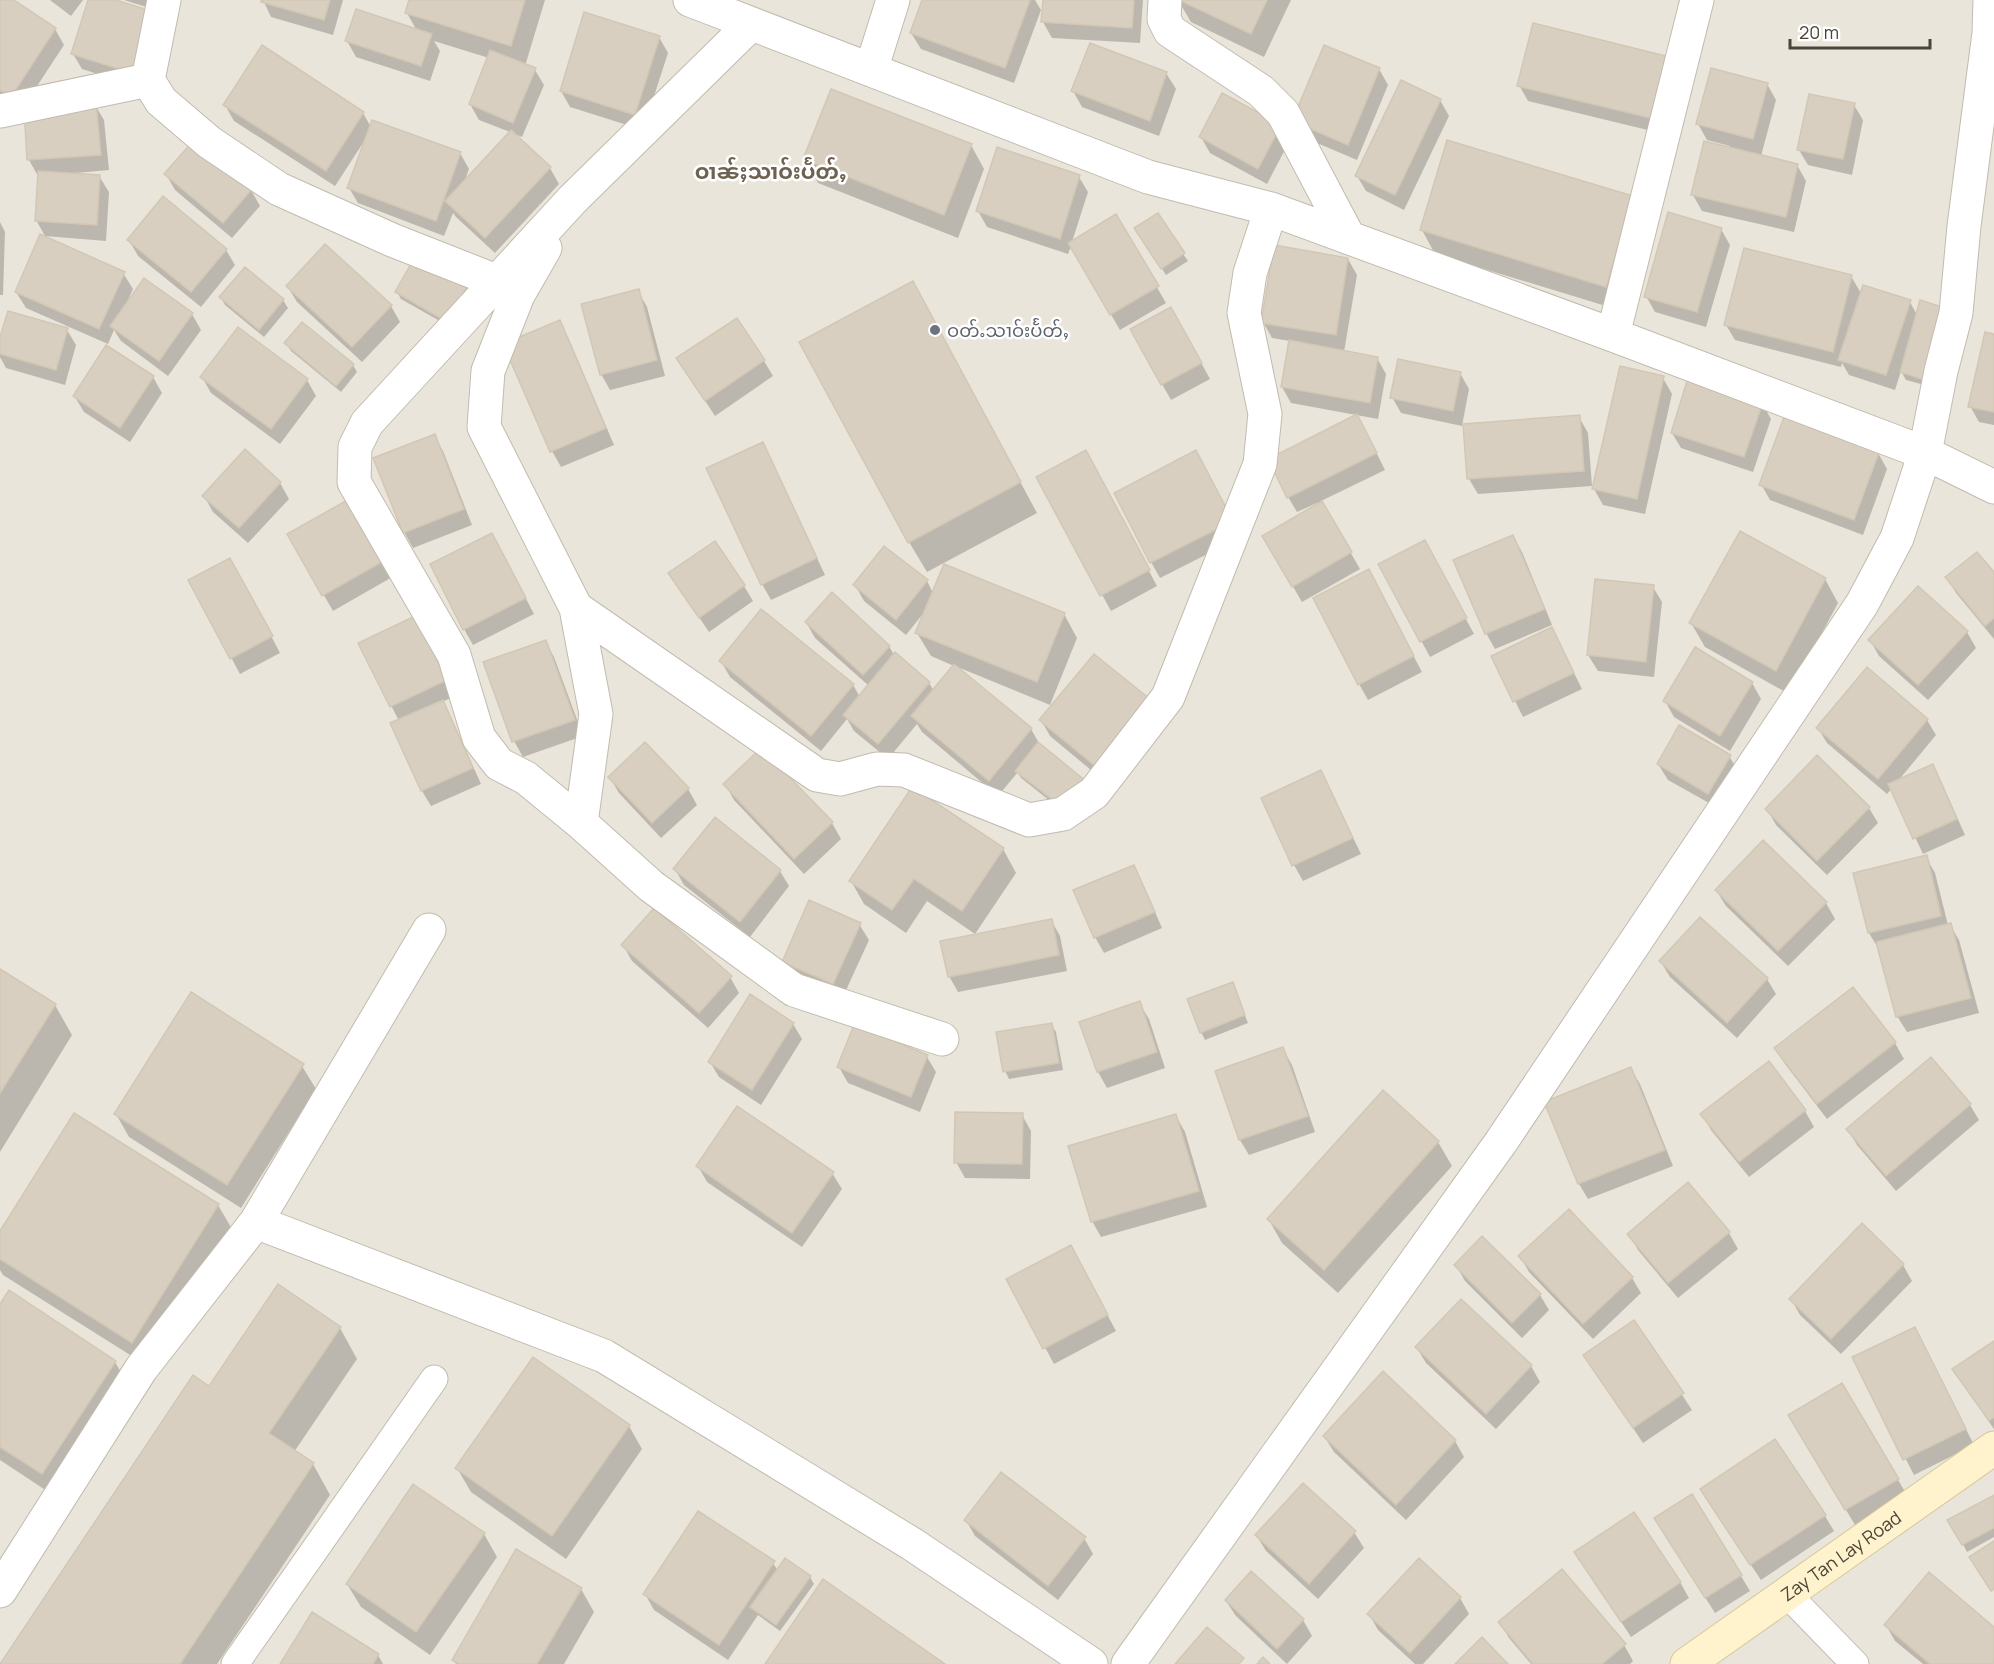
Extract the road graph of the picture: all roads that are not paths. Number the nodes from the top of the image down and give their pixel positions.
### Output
1 (164, 0) edge
2 (690, 0) edge
3 (892, 0) edge
4 (1165, 0) edge
5 (1696, 0) edge
6 (1990, 0) edge
7 (751, 24) junction
8 (871, 70) junction
9 (148, 80) junction
10 (0, 111) edge
11 (573, 199) junction
12 (1271, 209) junction
13 (1349, 238) junction
14 (496, 281) junction
15 (1613, 335) junction
16 (1925, 453) junction
17 (1994, 487) edge
18 (576, 608) junction
19 (581, 823) junction
20 (429, 930) dead end
21 (942, 1039) dead end
22 (256, 1222) junction
23 (434, 1379) dead end
24 (1994, 1448) edge
25 (0, 1591) edge
26 (1787, 1594) junction
27 (235, 1664) edge
28 (1090, 1664) edge
29 (1128, 1664) edge
30 (1687, 1664) edge
31 (1855, 1664) edge

1 - 9 street
2 - 7 street
3 - 8 street
4 - 13 street
5 - 15 street
6 - 16 street
7 - 8 street
7 - 11 street
8 - 12 street
9 - 10 street
9 - 14 street
11 - 14 street
11 - 18 street
12 - 13 street
12 - 18 street
13 - 15 street
14 - 19 street
15 - 16 street
16 - 17 street
16 - 29 street
18 - 19 street
19 - 21 street
20 - 22 street
22 - 25 street
22 - 28 street
23 - 27 lane
24 - 26 street, Zay Tan Lay Road
26 - 30 street, Zay Tan Lay Road
26 - 31 lane

